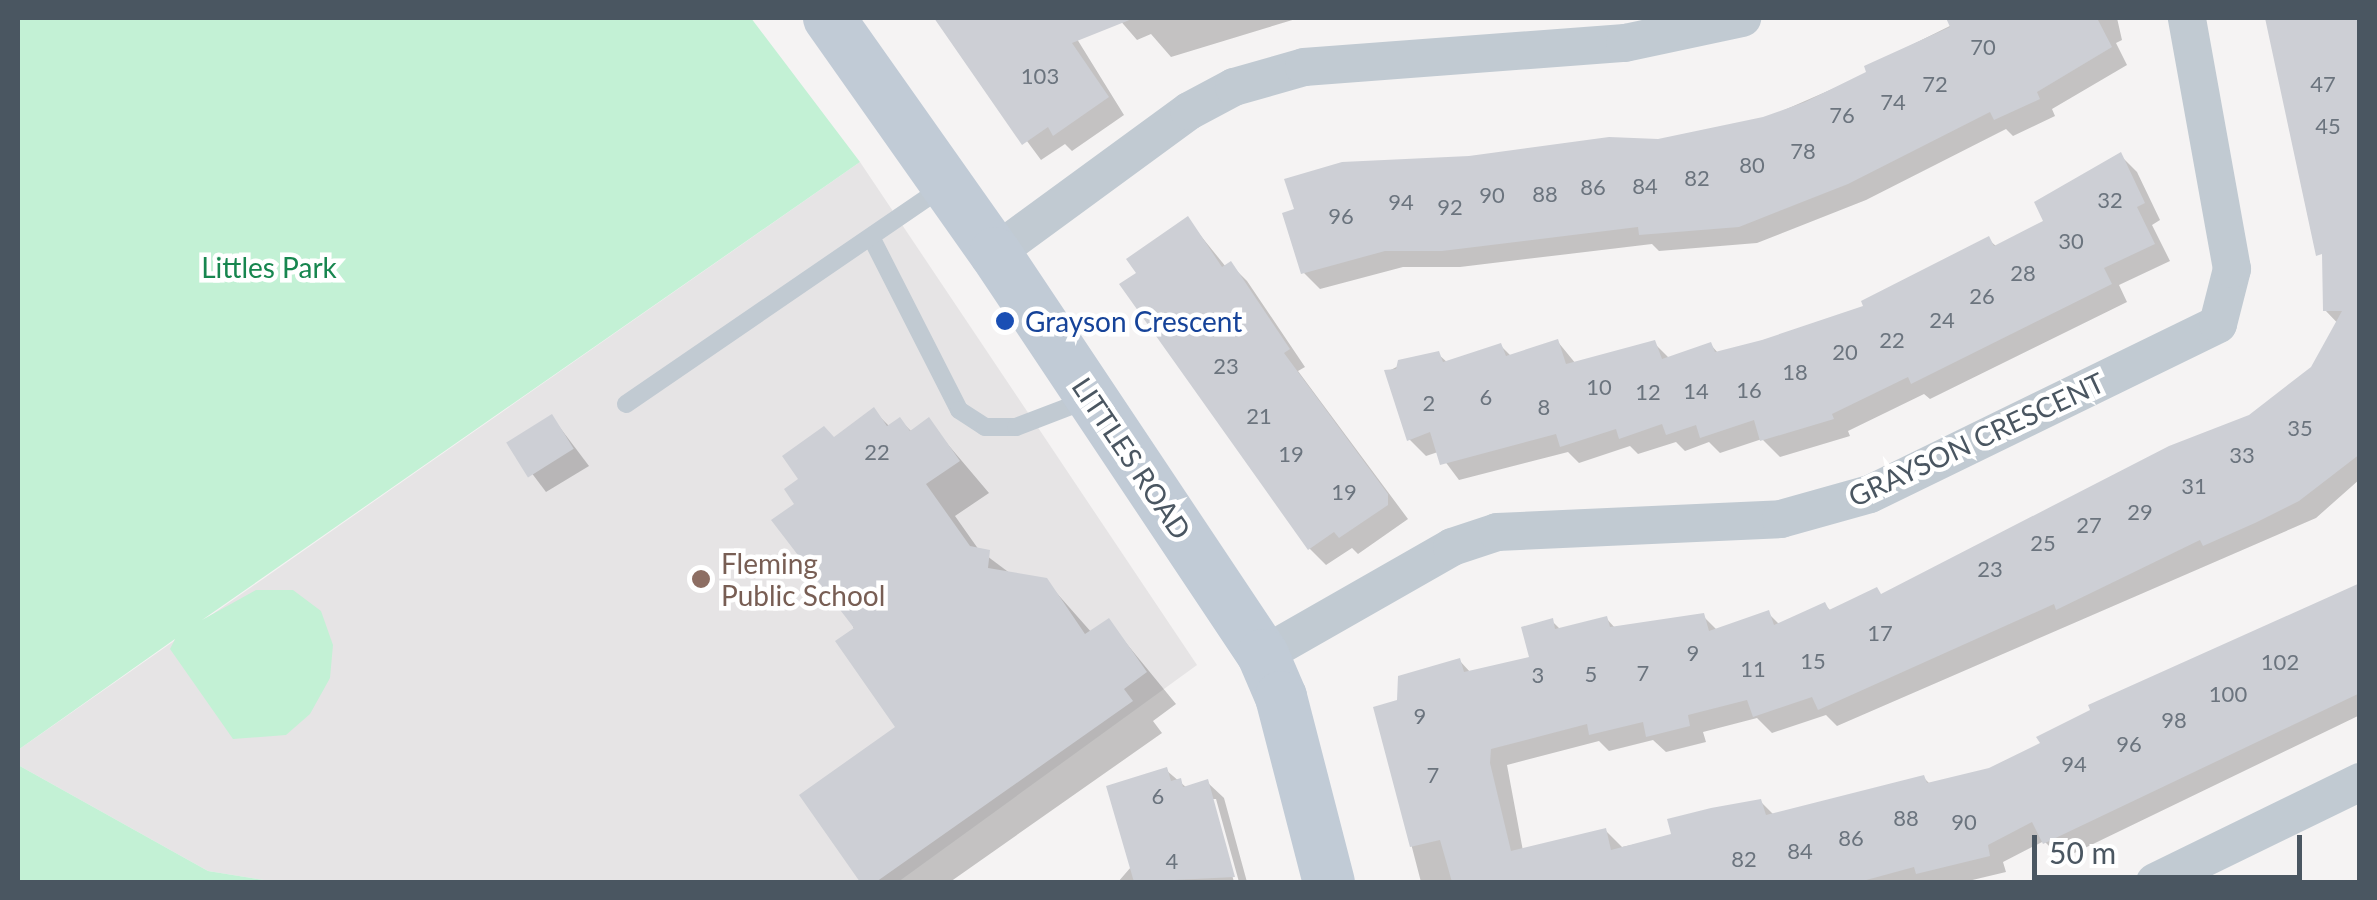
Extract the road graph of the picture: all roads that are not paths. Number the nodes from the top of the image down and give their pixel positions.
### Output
1 (828, 18) edge
2 (1742, 18) edge
3 (2186, 18) edge
4 (944, 187) junction
5 (871, 237) junction
6 (995, 253) junction
7 (1090, 398) junction
8 (626, 404) dead end
9 (1263, 655) junction
10 (2360, 782) edge
11 (1329, 882) edge
12 (2156, 882) edge

1 - 4 street, LITTLES ROAD
2 - 6 street
3 - 9 street, GRAYSON CRESCENT
4 - 5 lane
4 - 6 street, LITTLES ROAD
5 - 7 lane
5 - 8 lane
6 - 7 street, LITTLES ROAD
7 - 9 street, LITTLES ROAD
9 - 11 street, LITTLES ROAD
10 - 12 street

